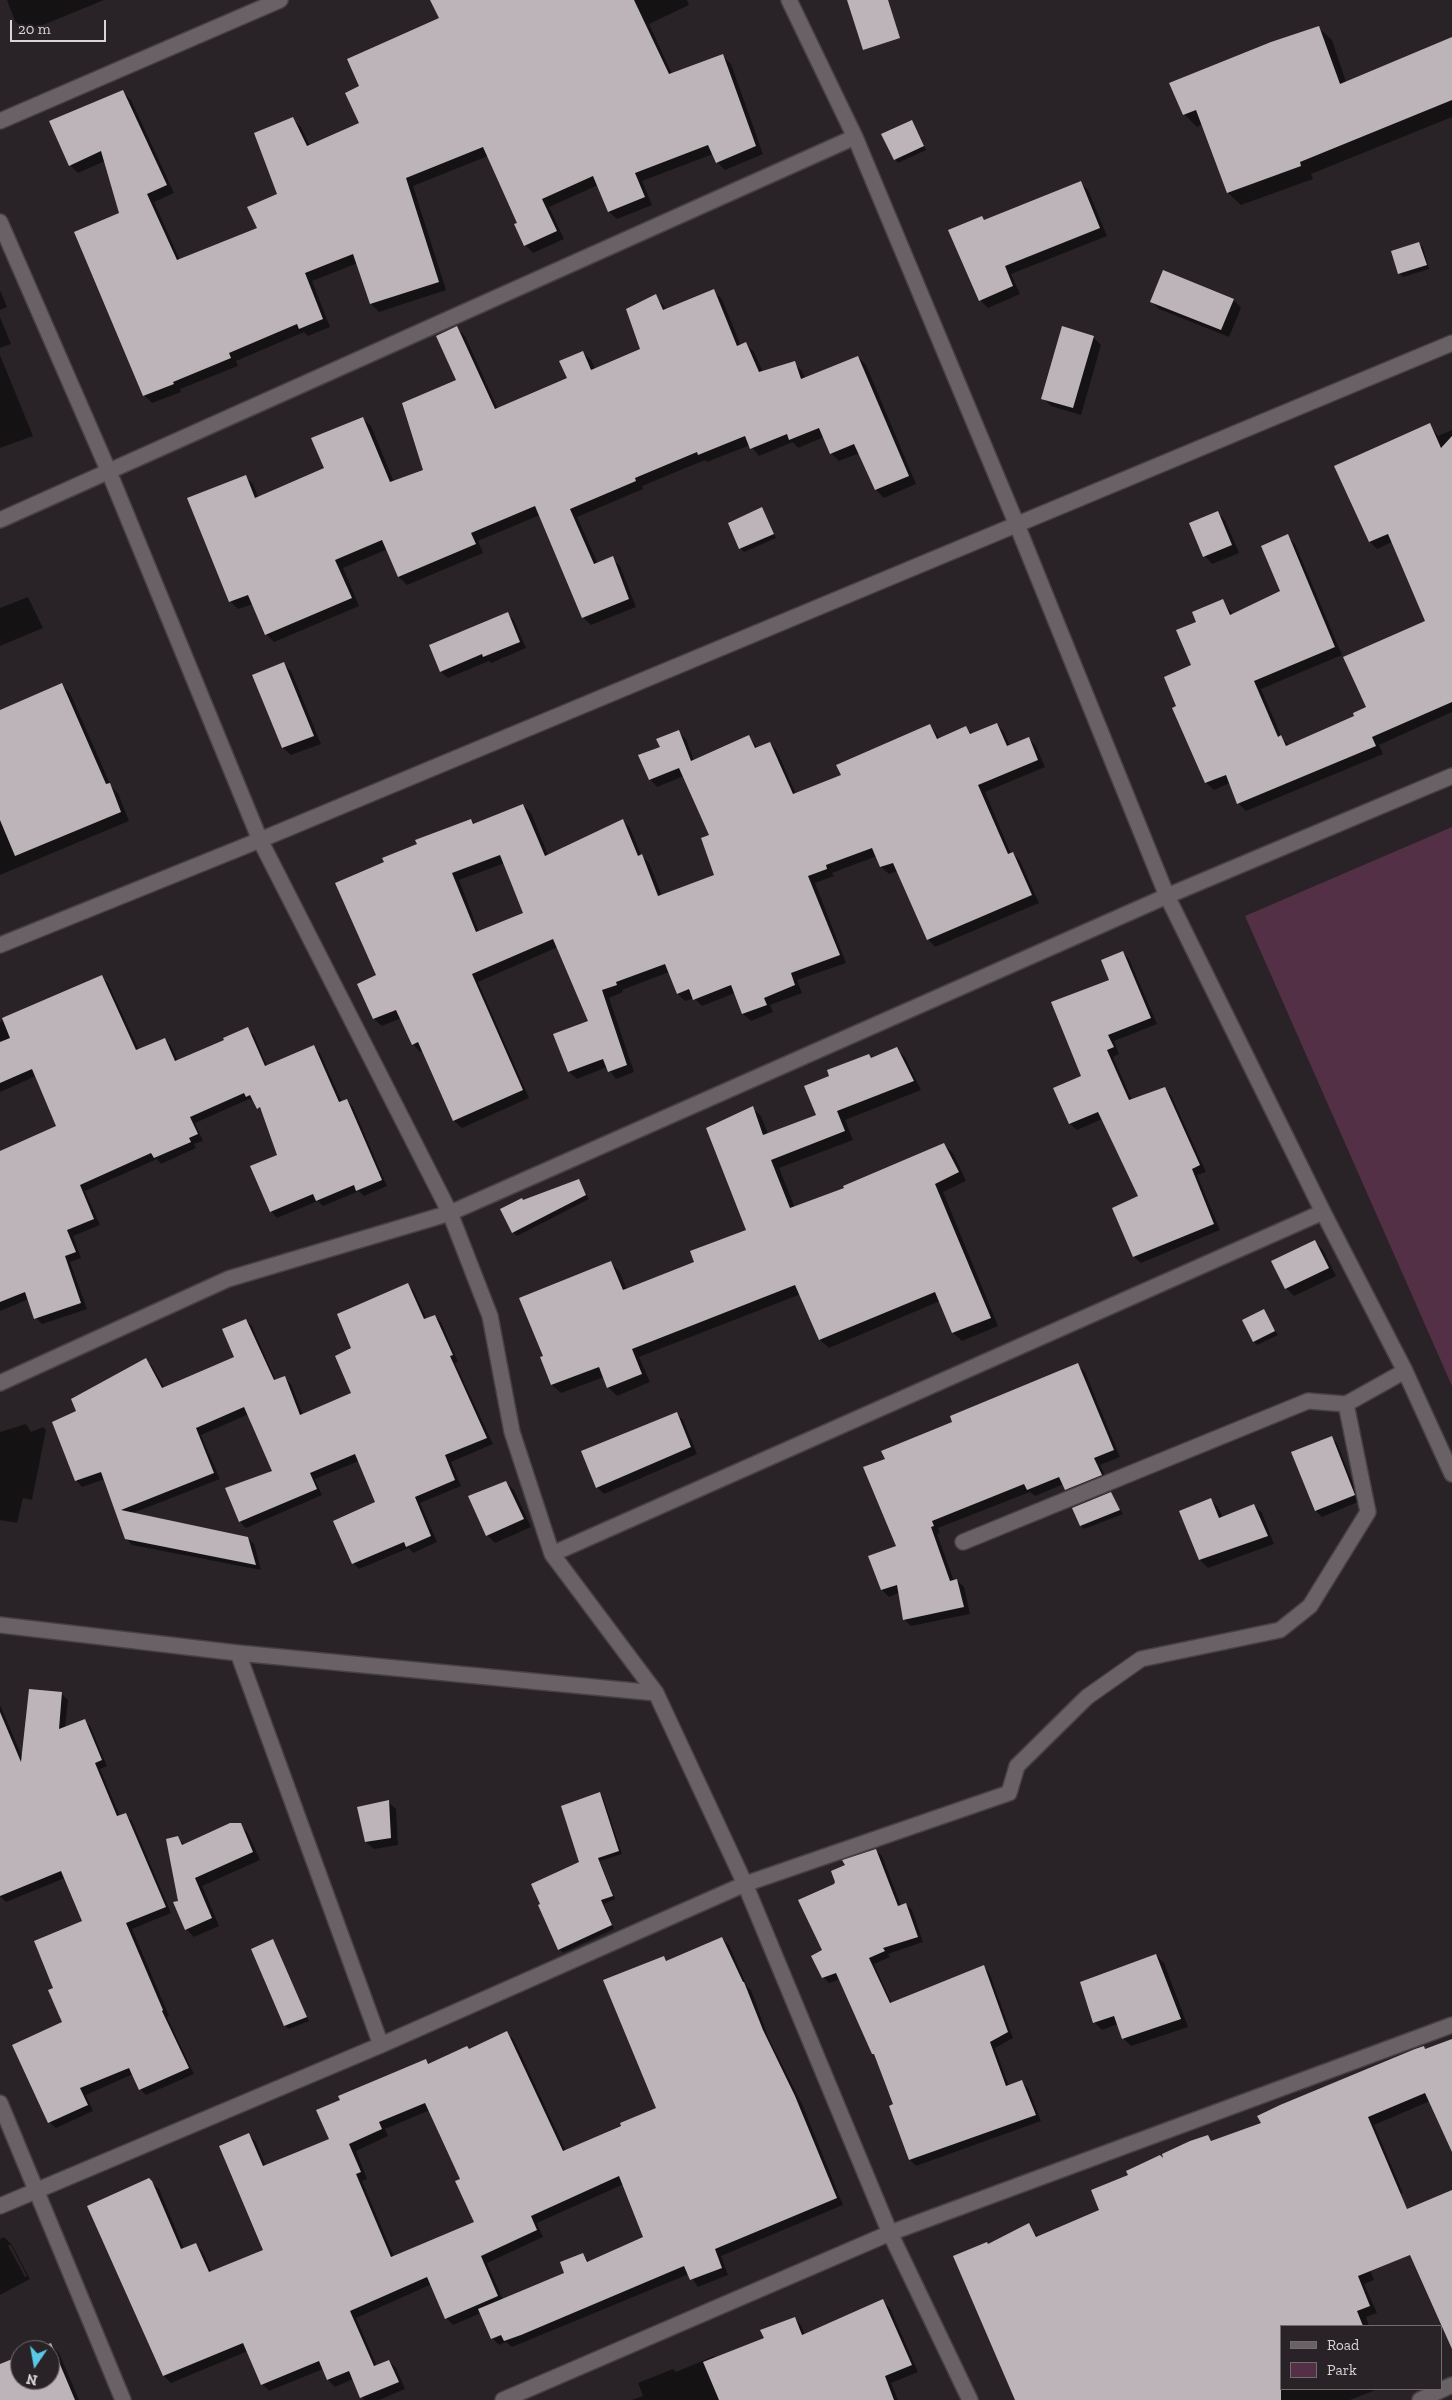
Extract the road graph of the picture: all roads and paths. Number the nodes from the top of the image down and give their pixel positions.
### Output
1 (280, 0) edge
2 (789, 0) edge
3 (0, 121) edge
4 (855, 137) junction
5 (0, 222) edge
6 (1452, 343) edge
7 (109, 472) junction
8 (0, 520) edge
9 (1017, 526) junction
10 (1452, 776) edge
11 (260, 840) junction
12 (1167, 896) junction
13 (0, 945) edge
14 (1322, 1212) junction
15 (450, 1214) junction
16 (1405, 1371) junction
17 (0, 1383) edge
18 (1346, 1404) junction
19 (1452, 1474) edge
20 (963, 1542) dead end
21 (552, 1554) junction
22 (0, 1625) edge
23 (238, 1653) junction
24 (656, 1693) junction
25 (745, 1884) junction
26 (1452, 2024) edge
27 (381, 2045) junction
28 (0, 2103) edge
29 (35, 2191) junction
30 (0, 2206) edge
31 (890, 2233) junction
32 (1441, 2390) edge
33 (123, 2400) edge
34 (503, 2400) edge
35 (970, 2400) edge
36 (1420, 2400) edge

1 - 3 street
2 - 4 street
4 - 7 street
4 - 9 street
5 - 7 street
6 - 9 street
7 - 8 street
7 - 11 street
9 - 11 street
9 - 12 street
10 - 12 street
11 - 13 street
11 - 15 street
12 - 14 street
12 - 15 street
14 - 16 street
14 - 21 street
15 - 17 street
15 - 21 street
16 - 18 street
16 - 19 street
18 - 20 street
18 - 25 street
21 - 24 street
22 - 23 street
23 - 24 street
23 - 27 street
24 - 25 street
25 - 27 street
25 - 31 street
26 - 31 street
27 - 29 street
28 - 29 street
29 - 30 street
29 - 33 street
31 - 34 street
31 - 35 street
32 - 36 street

